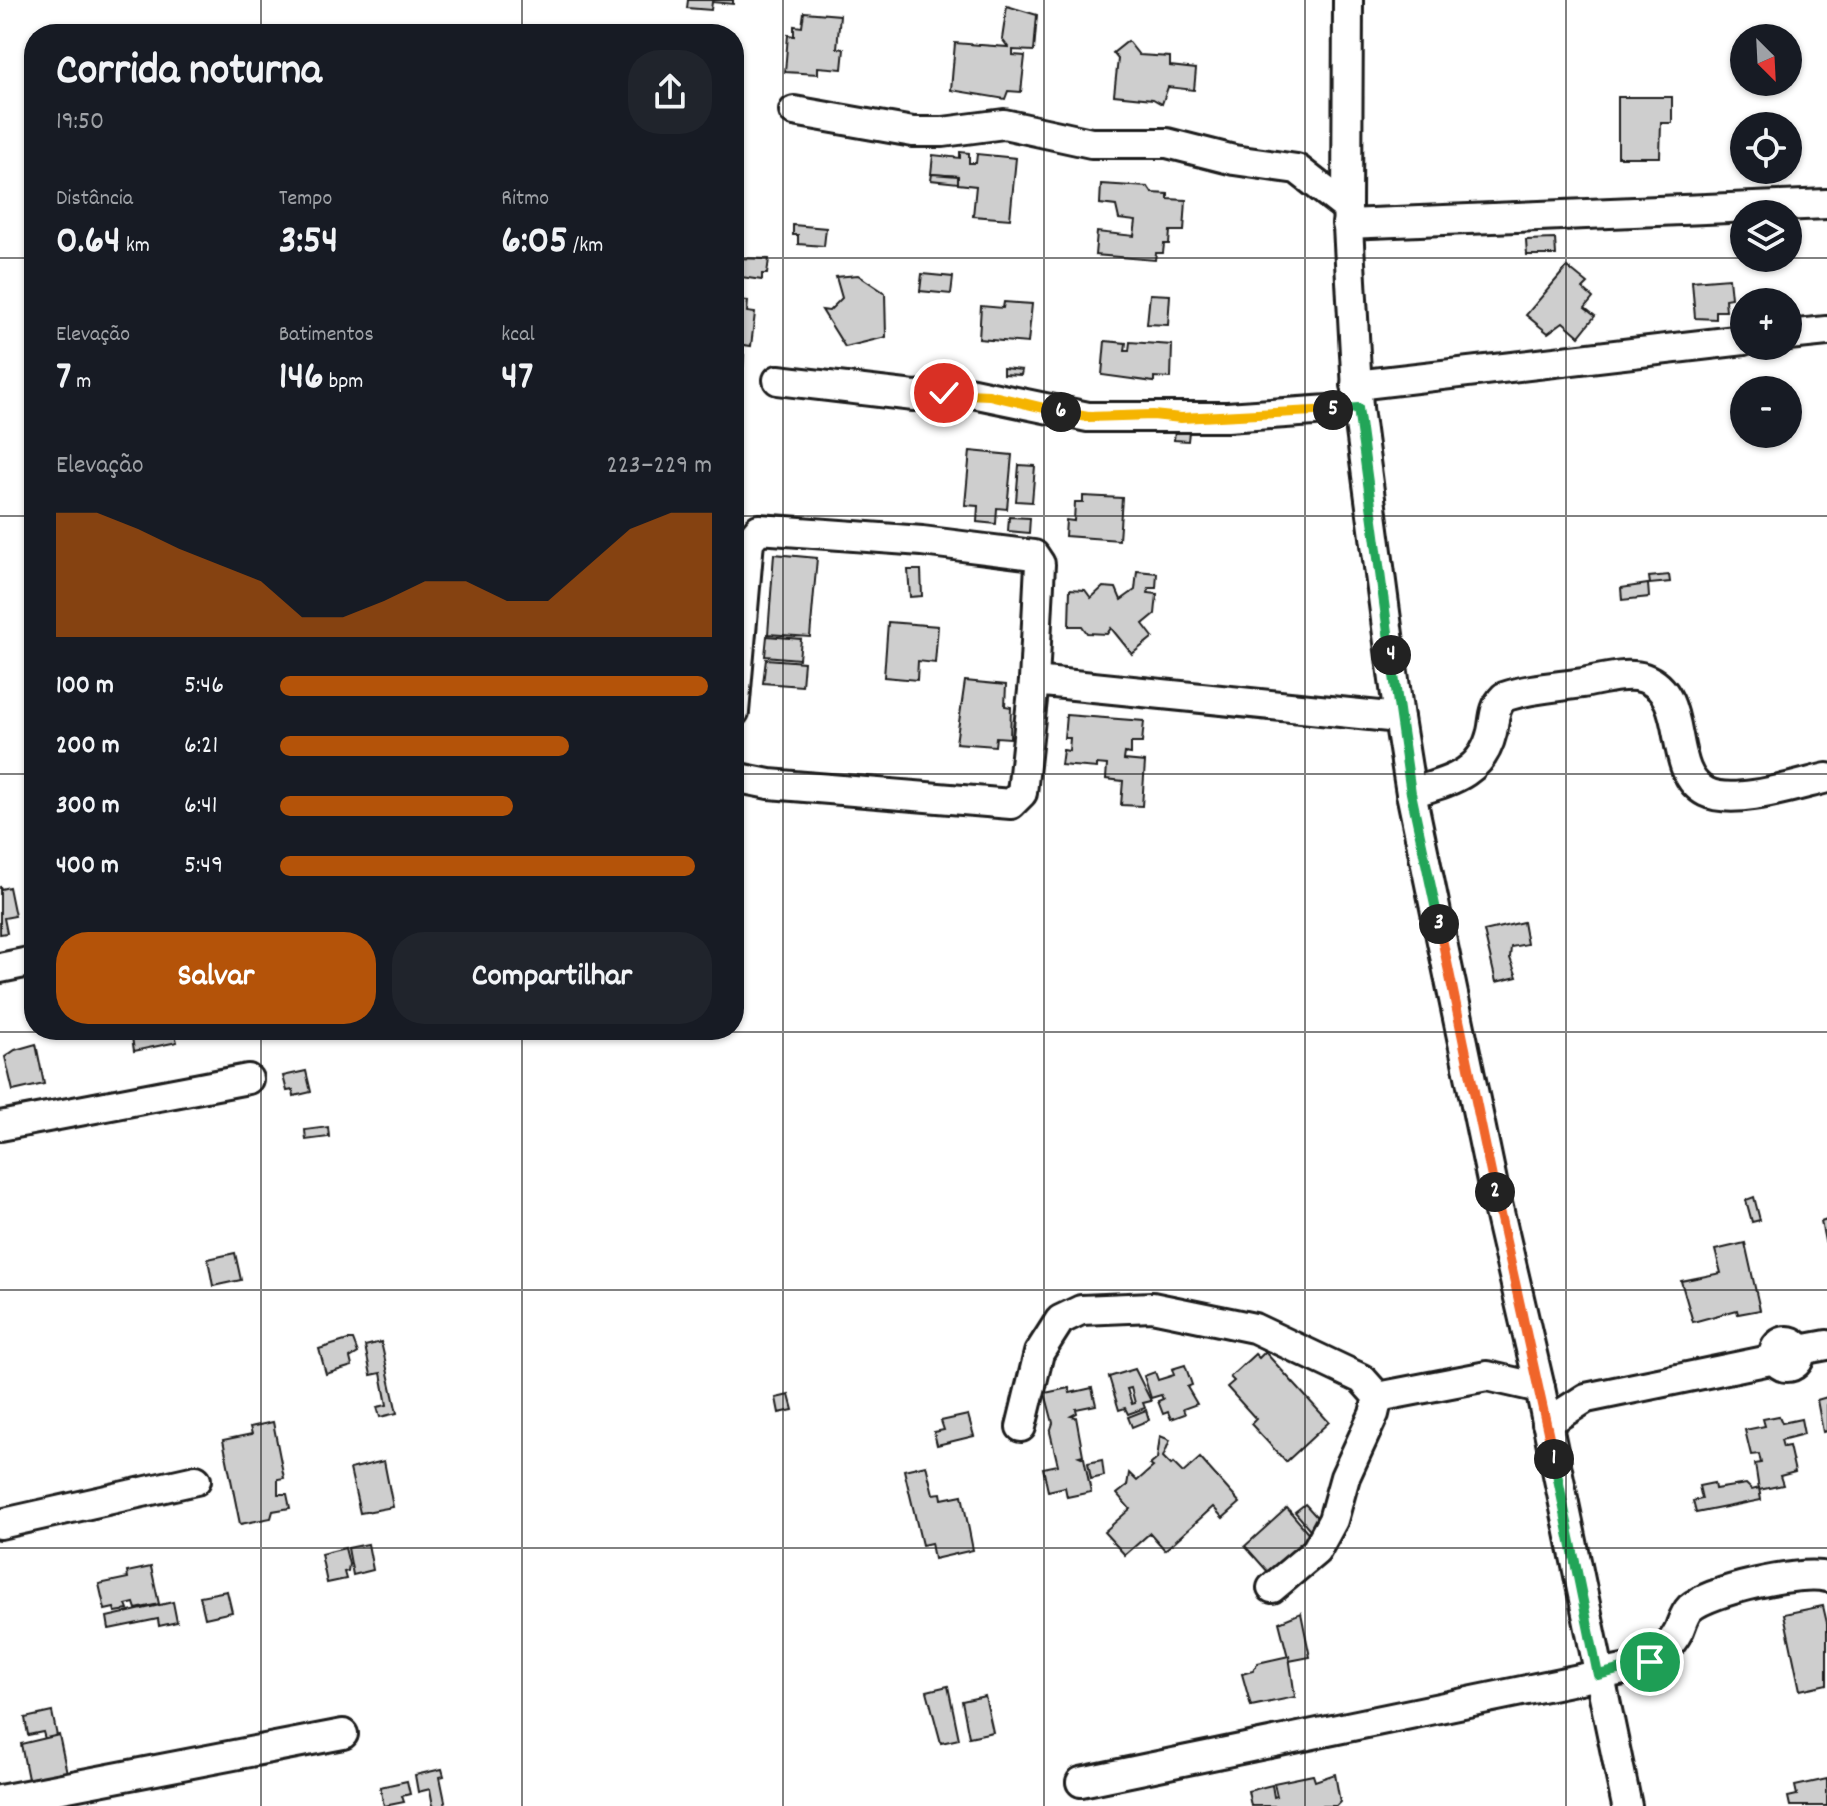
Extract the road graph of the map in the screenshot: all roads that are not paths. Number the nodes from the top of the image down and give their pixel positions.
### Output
1 (1348, 0) edge
2 (794, 111) dead end
3 (1347, 149) junction
4 (1297, 169) junction
5 (1827, 204) edge
6 (1347, 216) junction
7 (1827, 331) edge
8 (1802, 334) edge
9 (1730, 342) edge
10 (778, 380) dead end
11 (1357, 396) junction
12 (744, 598) edge
13 (1034, 681) junction
14 (1399, 718) junction
15 (1827, 778) edge
16 (744, 779) edge
17 (1411, 793) junction
18 (24, 963) edge
19 (0, 968) edge
20 (248, 1079) dead end
21 (0, 1126) edge
22 (1801, 1352) edge
23 (1540, 1385) junction
24 (1378, 1397) junction
25 (1586, 1398) junction
26 (1547, 1423) junction
27 (1021, 1427) dead end
28 (196, 1480) dead end
29 (0, 1524) edge
30 (1827, 1577) edge
31 (1272, 1588) dead end
32 (1598, 1675) junction
33 (343, 1734) dead end
34 (1081, 1782) dead end
35 (0, 1800) edge
36 (1627, 1806) edge

1 - 3 street
2 - 4 street
3 - 4 street
3 - 6 street
4 - 6 street
5 - 6 street
6 - 11 street
7 - 8 street
9 - 11 street
10 - 11 street
11 - 14 street
12 - 13 street
13 - 14 street
13 - 16 street
14 - 17 street
15 - 17 street
17 - 23 street
18 - 19 street
20 - 21 street
22 - 25 street
23 - 24 street
23 - 25 street
23 - 26 street
24 - 27 street
24 - 31 street
25 - 26 street
26 - 32 street
28 - 29 street
30 - 32 street
32 - 34 street
32 - 36 street
33 - 35 street

